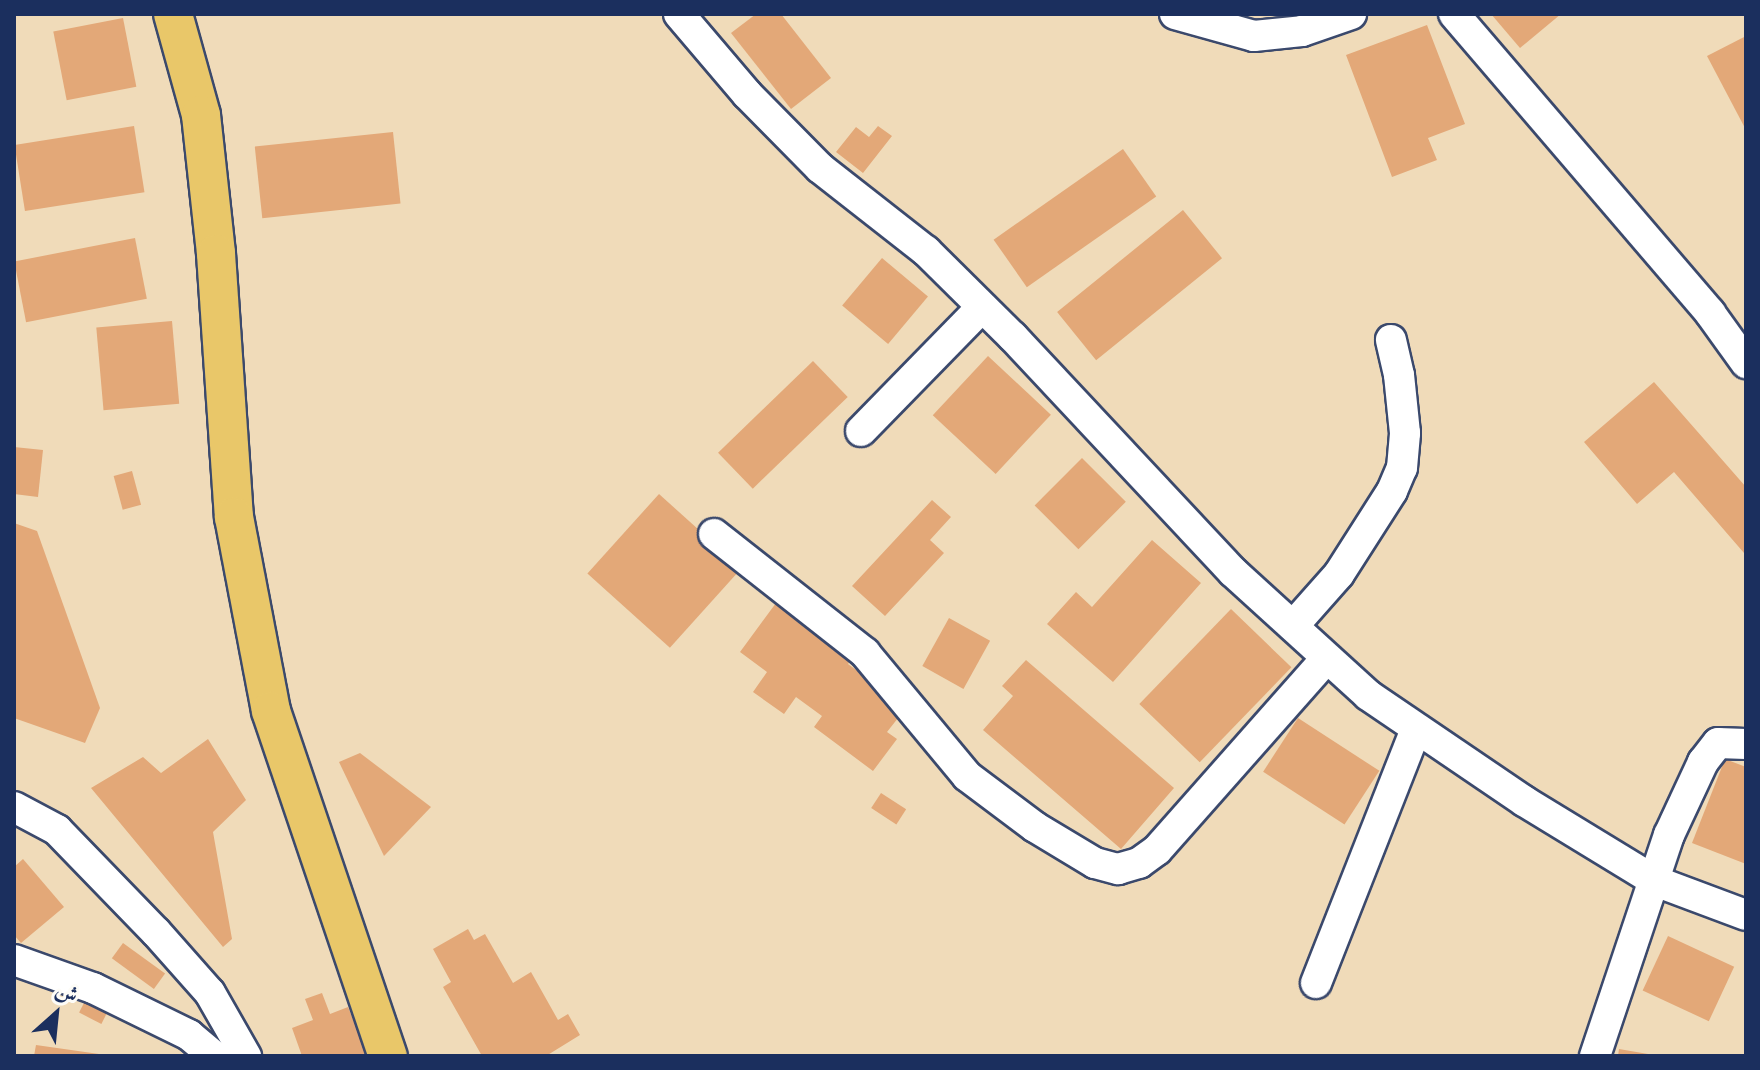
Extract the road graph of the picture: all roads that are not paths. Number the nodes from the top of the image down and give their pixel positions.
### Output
1 (173, 14) edge
2 (679, 14) edge
3 (1175, 14) edge
4 (1351, 14) edge
5 (1454, 14) edge
6 (982, 307) junction
7 (1391, 340) dead end
8 (1746, 363) edge
9 (861, 431) dead end
10 (714, 534) dead end
11 (1293, 626) junction
12 (1326, 659) junction
13 (1416, 729) junction
14 (1746, 744) edge
15 (14, 807) edge
16 (1655, 881) junction
17 (1746, 915) edge
18 (14, 960) edge
19 (1316, 983) dead end
20 (214, 1056) edge
21 (246, 1056) edge
22 (388, 1056) edge
23 (1595, 1056) edge

1 - 22 main road
2 - 6 street
3 - 4 street
5 - 8 street
6 - 9 street
6 - 11 street
7 - 11 street
10 - 12 street
11 - 12 street
12 - 13 street
13 - 16 street
13 - 19 street
14 - 16 street
15 - 21 street
16 - 17 street
16 - 23 street
18 - 20 street

